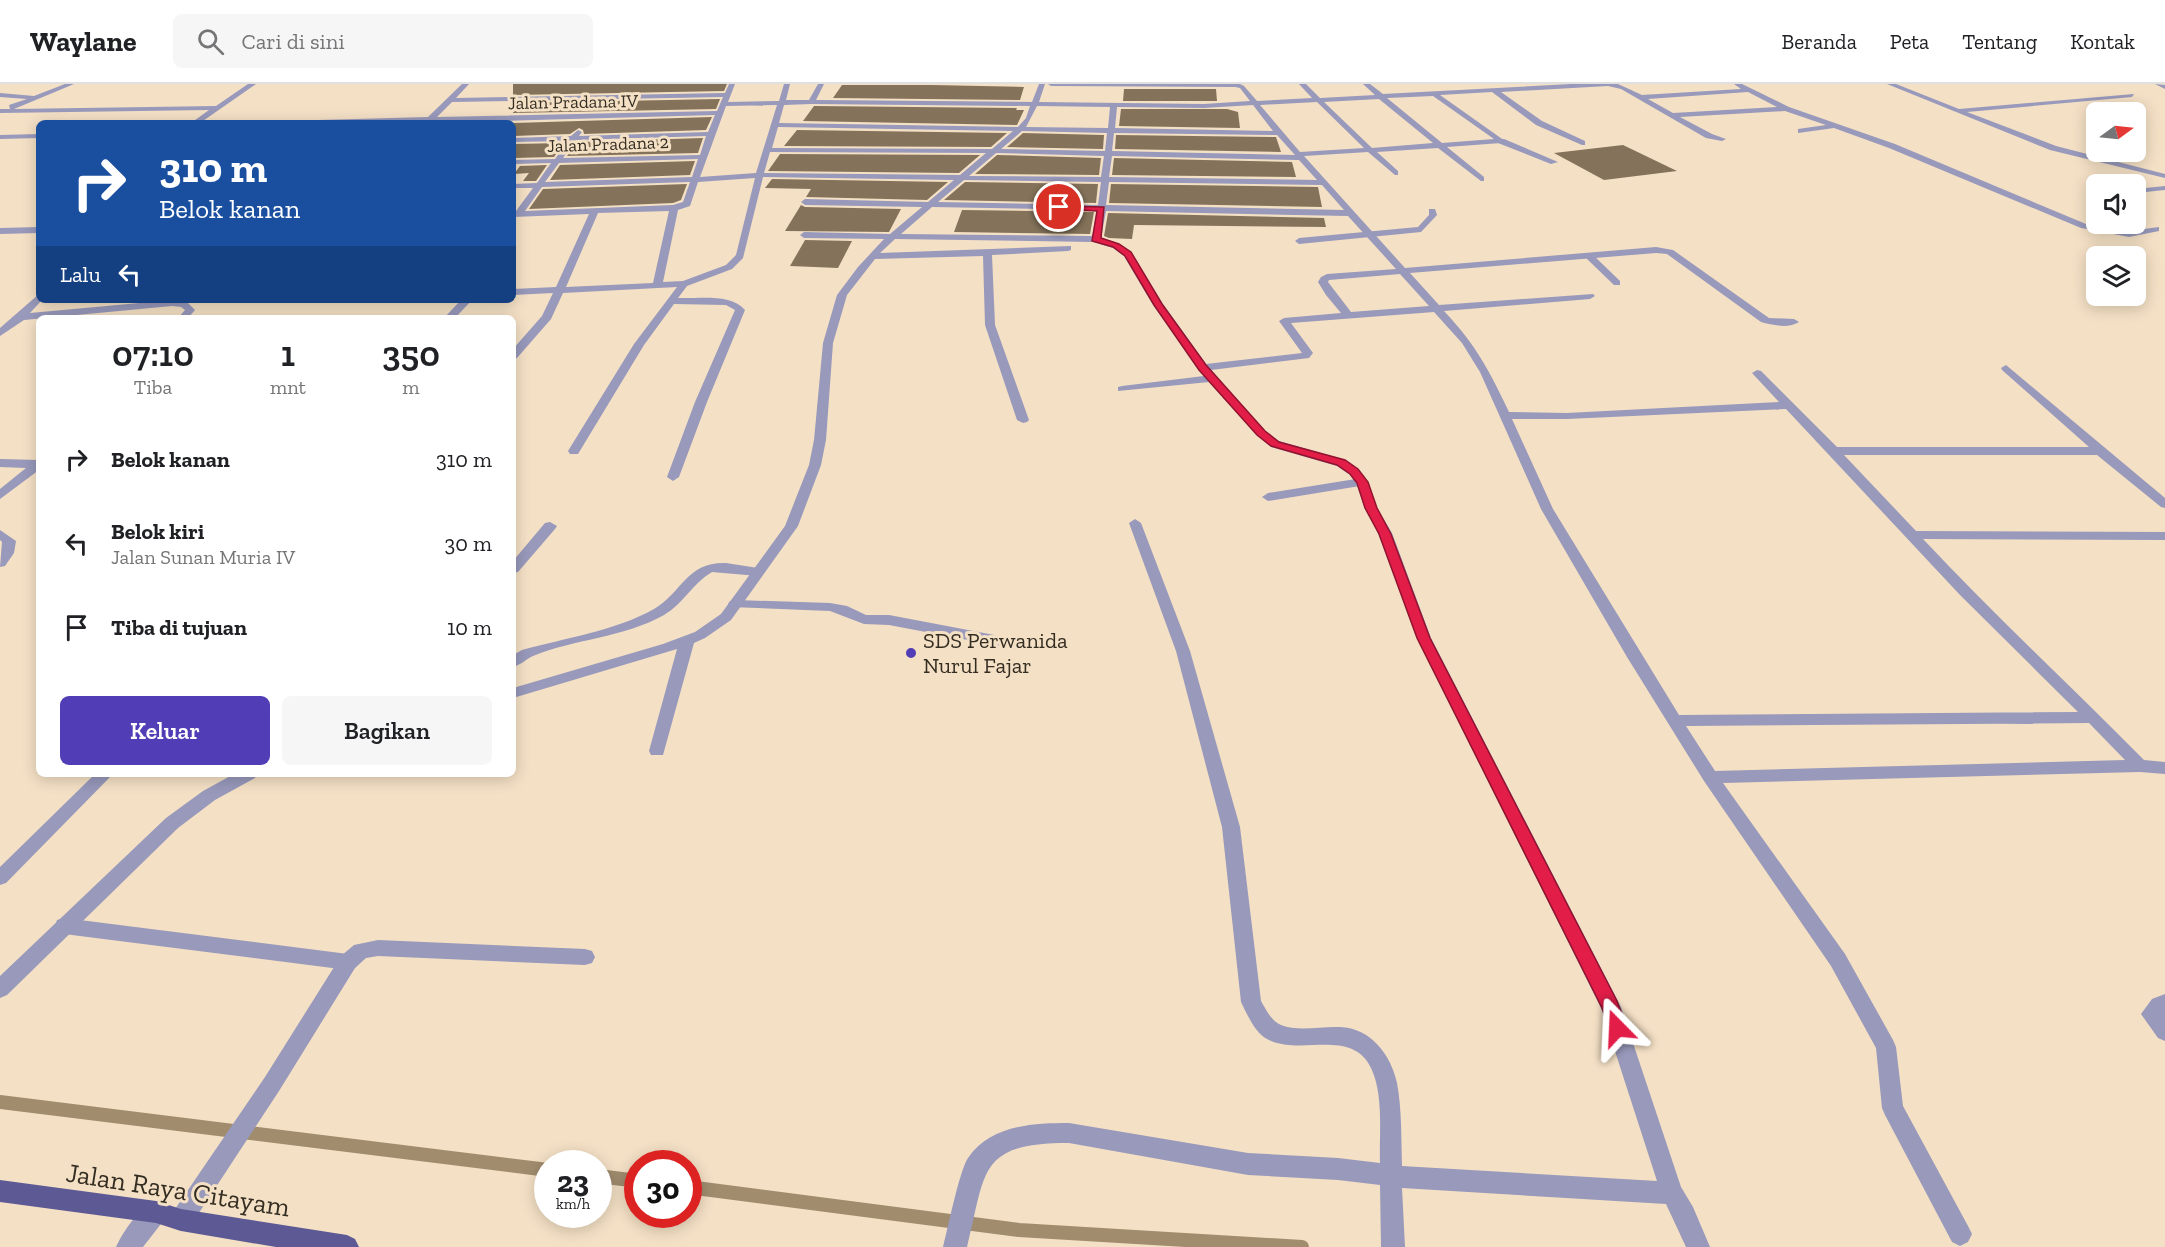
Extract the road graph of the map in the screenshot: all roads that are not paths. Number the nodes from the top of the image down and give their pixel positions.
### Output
1 (71, 84) edge
2 (253, 84) edge
3 (466, 84) edge
4 (732, 84) edge
5 (788, 84) edge
6 (822, 84) edge
7 (1042, 84) edge
8 (1051, 84) edge
9 (1302, 84) edge
10 (1366, 84) edge
11 (1430, 84) edge
12 (1737, 84) edge
13 (1890, 84) edge
14 (2158, 84) edge
15 (1234, 85) edge
16 (2165, 87) edge
17 (1750, 90) junction
18 (1495, 91) junction
19 (605, 94) junction
20 (727, 94) junction
21 (1444, 94) junction
22 (0, 95) edge
23 (1435, 95) junction
24 (2132, 95) dead end
25 (38, 97) junction
26 (1381, 97) junction
27 (1640, 97) junction
28 (452, 100) junction
29 (1317, 100) junction
30 (811, 102) junction
31 (782, 103) junction
32 (722, 104) junction
33 (1257, 104) junction
34 (1034, 106) junction
35 (1114, 106) junction
36 (218, 108) junction
37 (1786, 109) junction
38 (1959, 110) junction
39 (0, 111) edge
40 (717, 113) junction
41 (1672, 115) junction
42 (318, 116) dead end
43 (589, 117) junction
44 (200, 120) edge
45 (312, 120) edge
46 (430, 120) edge
47 (492, 120) edge
48 (773, 125) junction
49 (1834, 127) junction
50 (1021, 128) junction
51 (1112, 130) junction
52 (1801, 130) dead end
53 (1279, 133) junction
54 (709, 134) junction
55 (36, 136) edge
56 (0, 137) edge
57 (574, 138) junction
58 (1722, 139) dead end
59 (516, 140) edge
60 (1501, 141) junction
61 (1582, 143) dead end
62 (1440, 146) junction
63 (768, 150) junction
64 (1370, 150) junction
65 (997, 151) junction
66 (1109, 154) junction
67 (1301, 156) junction
68 (704, 157) junction
69 (557, 160) junction
70 (516, 162) edge
71 (1554, 162) dead end
72 (1395, 173) dead end
73 (761, 175) junction
74 (2165, 176) edge
75 (964, 177) junction
76 (694, 180) junction
77 (1105, 180) junction
78 (1481, 180) dead end
79 (1326, 183) junction
80 (538, 185) junction
81 (516, 186) edge
82 (2165, 188) edge
83 (2146, 190) edge
84 (805, 202) dead end
85 (932, 204) junction
86 (674, 208) junction
87 (1101, 208) junction
88 (1432, 211) dead end
89 (595, 212) junction
90 (516, 213) edge
91 (1352, 213) junction
92 (516, 214) edge
93 (36, 230) edge
94 (2162, 230) edge
95 (0, 231) edge
96 (1371, 234) junction
97 (804, 235) dead end
98 (895, 236) junction
99 (1094, 239) junction
100 (1299, 241) dead end
101 (1116, 246) junction
102 (987, 253) junction
103 (872, 256) junction
104 (1589, 256) junction
105 (1402, 270) junction
106 (1617, 282) dead end
107 (684, 284) junction
108 (657, 286) junction
109 (560, 291) junction
110 (516, 292) edge
111 (1590, 296) dead end
112 (36, 300) edge
113 (672, 301) junction
114 (172, 303) edge
115 (172, 303) edge
116 (464, 303) edge
117 (1437, 308) junction
118 (43, 315) edge
119 (186, 315) edge
120 (452, 315) edge
121 (1348, 315) junction
122 (36, 316) edge
123 (21, 317) junction
124 (1794, 322) dead end
125 (0, 333) edge
126 (516, 353) edge
127 (1203, 368) junction
128 (2006, 368) dead end
129 (1757, 373) dead end
130 (1212, 378) junction
131 (1122, 389) dead end
132 (1789, 405) junction
133 (1504, 415) junction
134 (1023, 420) dead end
135 (574, 451) dead end
136 (1834, 451) junction
137 (2100, 451) junction
138 (0, 463) edge
139 (36, 464) edge
140 (36, 466) edge
141 (673, 477) dead end
142 (1362, 482) junction
143 (0, 495) edge
144 (1268, 497) dead end
145 (2165, 504) edge
146 (1136, 523) dead end
147 (550, 526) dead end
148 (0, 534) edge
149 (1913, 535) junction
150 (2165, 536) edge
151 (0, 562) edge
152 (516, 566) edge
153 (758, 572) junction
154 (735, 604) junction
155 (687, 640) junction
156 (1021, 645) dead end
157 (516, 660) edge
158 (516, 692) edge
159 (2092, 717) junction
160 (1674, 721) junction
161 (657, 751) dead end
162 (2140, 766) junction
163 (2165, 768) edge
164 (102, 777) edge
165 (242, 777) edge
166 (1710, 777) junction
167 (0, 878) edge
168 (64, 926) junction
169 (585, 957) dead end
170 (348, 962) junction
171 (0, 989) edge
172 (2165, 1003) edge
173 (2165, 1032) edge
174 (1392, 1187) junction
175 (0, 1191) edge
176 (1672, 1193) junction
177 (156, 1212) junction
178 (181, 1220) junction
179 (1960, 1234) dead end
180 (128, 1247) edge
181 (347, 1247) edge
182 (955, 1247) edge
183 (1393, 1247) edge
184 (1698, 1247) edge

1 - 25 street
2 - 36 street
3 - 28 street
4 - 20 street
5 - 31 street
6 - 30 street
7 - 34 street
8 - 15 street
9 - 29 street
10 - 26 street
11 - 21 street
12 - 17 street
13 - 38 street
14 - 16 street
15 - 33 street
17 - 27 street
17 - 37 street
18 - 21 street
18 - 27 street
18 - 61 street
19 - 20 street
19 - 28 street
19 - 43 street
20 - 32 street
21 - 23 street
22 - 25 street
23 - 26 street
23 - 60 street
24 - 38 street
25 - 39 street
26 - 29 street
26 - 62 street
27 - 41 street
28 - 46 street
29 - 33 street
29 - 64 street
30 - 31 street
30 - 34 street
31 - 32 street
31 - 48 street
32 - 40 street
33 - 35 street
33 - 53 street
34 - 35 street
34 - 50 street
35 - 51 street
36 - 39 street
36 - 44 street
37 - 41 street
37 - 49 street
38 - 74 street
40 - 43 street, Jalan Pradana IV
40 - 54 street
41 - 58 street
42 - 45 street
43 - 47 street, Jalan Pradana IV
43 - 57 street
48 - 50 street
48 - 63 street
49 - 52 street
49 - 94 street
50 - 51 street
50 - 65 street
51 - 53 street
51 - 66 street
53 - 67 street
54 - 57 street
54 - 68 street
55 - 56 street
57 - 59 street
57 - 69 street
60 - 62 street
60 - 71 street
62 - 64 street
62 - 78 street
63 - 65 street
63 - 73 street
64 - 67 street
64 - 72 street
65 - 66 street
65 - 75 street
66 - 67 street
66 - 77 street
67 - 79 street
68 - 69 street, Jalan Pradana 2
68 - 76 street
69 - 70 street, Jalan Pradana 2
69 - 80 street
73 - 75 street
73 - 76 street
73 - 107 street
75 - 77 street
75 - 85 street
76 - 80 street
76 - 86 street
77 - 79 street
77 - 87 street
79 - 91 street
80 - 81 street
80 - 90 street
82 - 83 street
84 - 85 street
85 - 87 street
85 - 98 street
86 - 89 street
86 - 108 street
87 - 91 street
87 - 99 street
88 - 96 street
89 - 92 street
89 - 109 street
91 - 96 street
93 - 95 street
96 - 100 street
96 - 105 street
97 - 98 street
98 - 99 street
98 - 103 street
99 - 101 street
101 - 102 street
101 - 127 street
102 - 103 street
102 - 134 street
103 - 153 street
104 - 105 street
104 - 106 street
104 - 124 street
105 - 117 street
105 - 121 street
107 - 108 street
107 - 113 street
108 - 109 street
109 - 110 street
109 - 126 street
111 - 117 street
112 - 123 street
113 - 135 street
113 - 141 street
114 - 118 street
115 - 119 street
116 - 120 street
117 - 121 street
117 - 133 street
121 - 127 street
122 - 123 street
123 - 125 street
127 - 130 street
128 - 137 street
129 - 132 street
130 - 131 street
130 - 142 street
132 - 133 street
132 - 136 street
133 - 160 street
136 - 137 street
136 - 149 street
137 - 145 street
138 - 139 street
140 - 143 street
142 - 144 street
142 - 176 street
146 - 174 street
147 - 152 street
148 - 151 street
149 - 150 street
149 - 159 street
153 - 154 street
153 - 157 street
154 - 155 street
154 - 156 street
155 - 158 street
155 - 161 street
159 - 160 street
159 - 162 street
160 - 166 street
162 - 163 street
162 - 166 street
164 - 167 street
165 - 168 street
166 - 179 street
168 - 170 street
168 - 171 street
169 - 170 street
170 - 178 street
172 - 173 street
174 - 176 street
174 - 182 street
174 - 183 street
175 - 177 main road, Jalan Raya Citayam
176 - 184 street
177 - 178 main road, Jalan Raya Citayam
177 - 180 street
178 - 181 main road, Jalan Raya Citayam

